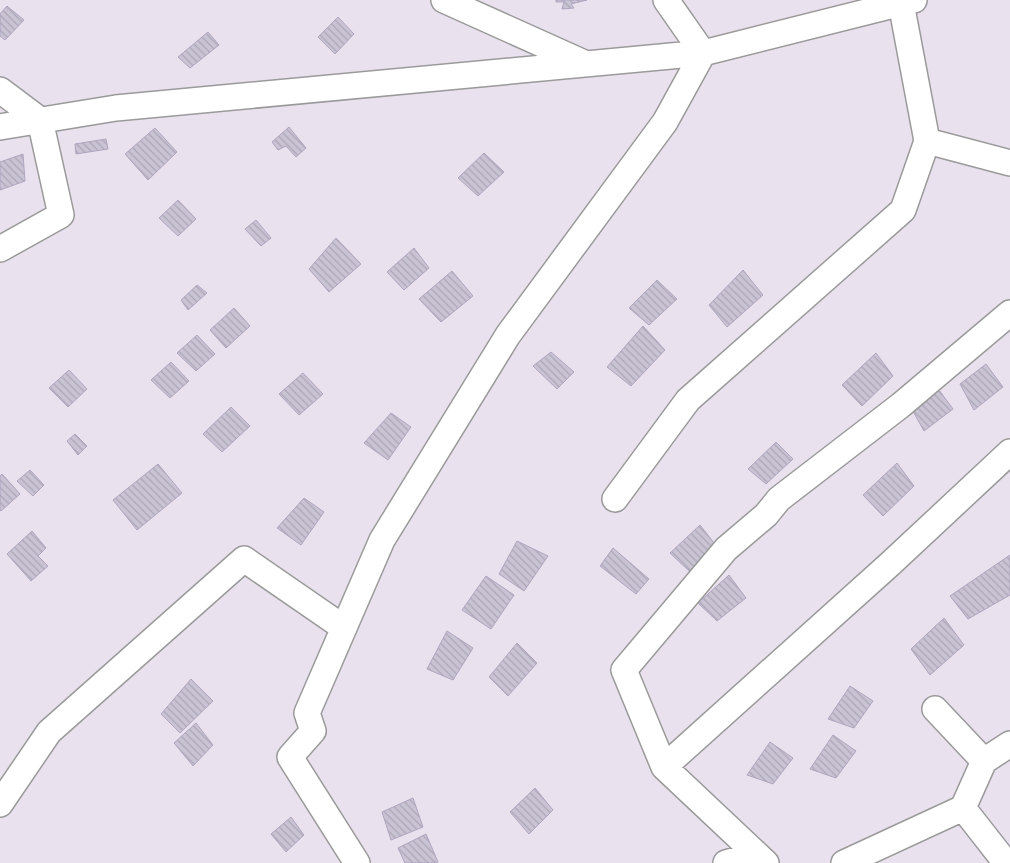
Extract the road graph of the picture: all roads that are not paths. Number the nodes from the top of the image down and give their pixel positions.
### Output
1 (444, 0) edge
2 (666, 0) edge
3 (677, 0) edge
4 (908, 2) edge
5 (703, 53) junction
6 (587, 64) junction
7 (0, 90) edge
8 (40, 120) junction
9 (0, 127) edge
10 (927, 141) junction
11 (1010, 163) edge
12 (0, 249) edge
13 (1010, 313) edge
14 (1010, 452) edge
15 (615, 499) dead end
16 (344, 628) junction
17 (935, 709) dead end
18 (1010, 744) edge
19 (984, 761) junction
20 (664, 767) junction
21 (0, 804) edge
22 (963, 808) junction
23 (761, 858) edge
24 (357, 863) edge
25 (726, 863) edge
26 (844, 863) edge
27 (1006, 863) edge

1 - 6 street
2 - 5 street
3 - 5 street
4 - 5 street
4 - 10 street
5 - 6 street
5 - 16 street
6 - 8 street
7 - 8 street
8 - 9 street
8 - 12 street
10 - 11 street
10 - 15 street
13 - 20 street
14 - 20 street
16 - 21 street
16 - 24 street
17 - 19 street
18 - 19 street
19 - 22 street
20 - 23 street
22 - 26 street
22 - 27 street
23 - 25 street

